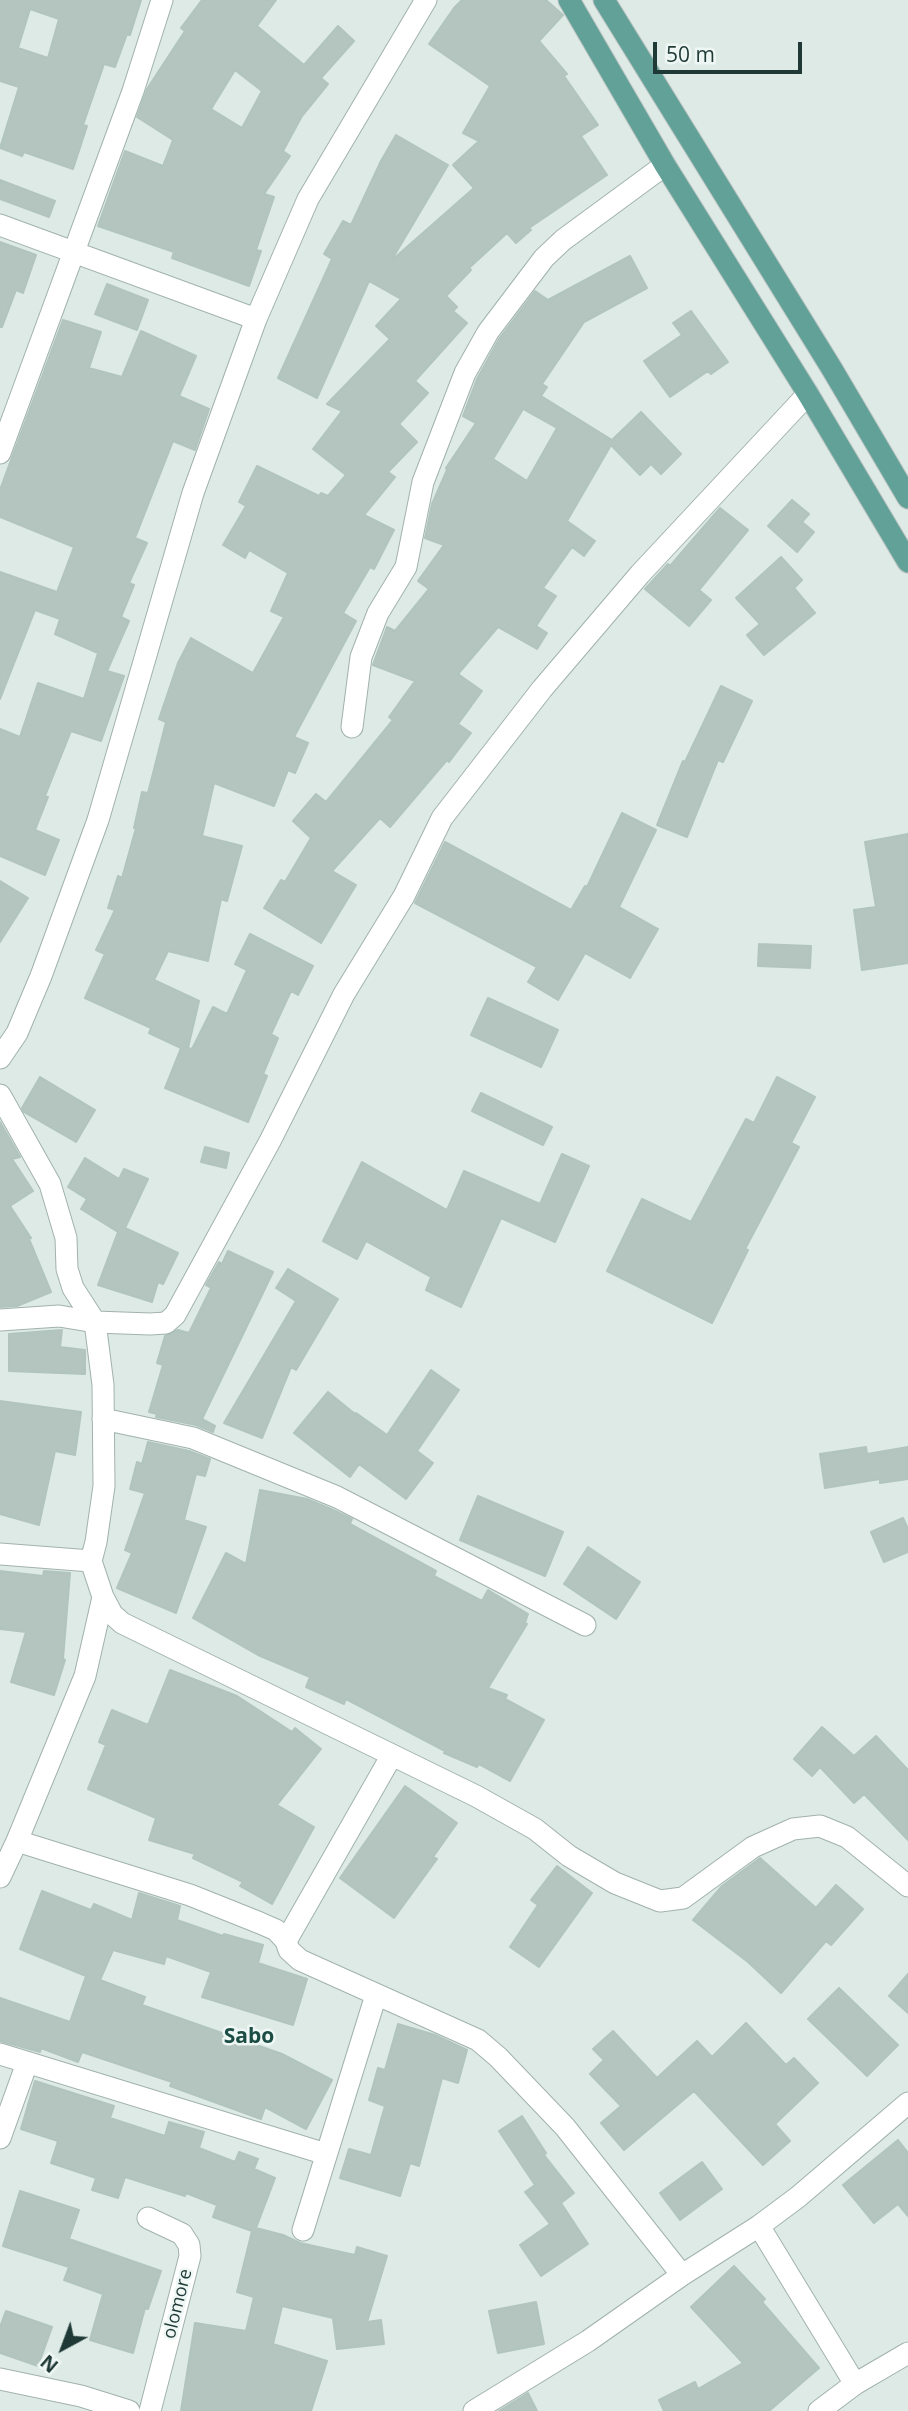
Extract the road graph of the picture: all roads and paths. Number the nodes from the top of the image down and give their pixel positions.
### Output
1 (162, 0) edge
2 (426, 0) edge
3 (569, 0) edge
4 (604, 0) edge
5 (665, 165) junction
6 (0, 225) edge
7 (73, 253) junction
8 (256, 319) junction
9 (808, 394) junction
10 (0, 453) edge
11 (908, 498) edge
12 (908, 562) edge
13 (352, 727) dead end
14 (0, 1058) edge
15 (0, 1095) edge
16 (0, 1320) edge
17 (95, 1322) junction
18 (103, 1419) junction
19 (0, 1554) edge
20 (91, 1561) junction
21 (103, 1597) junction
22 (585, 1625) dead end
23 (392, 1755) junction
24 (17, 1841) junction
25 (0, 1877) edge
26 (908, 1886) edge
27 (286, 1941) junction
28 (376, 1996) junction
29 (0, 2054) edge
30 (27, 2063) junction
31 (908, 2103) edge
32 (0, 2138) edge
33 (326, 2154) junction
34 (148, 2218) dead end
35 (759, 2226) junction
36 (303, 2230) dead end
37 (682, 2275) junction
38 (908, 2353) edge
39 (0, 2379) edge
40 (855, 2384) junction
41 (129, 2411) edge
42 (150, 2411) edge
43 (474, 2411) edge
44 (819, 2411) edge

1 - 7 street
2 - 8 street
3 - 5 main road
4 - 11 main road
5 - 9 main road
5 - 13 street
6 - 7 street
7 - 8 street
7 - 10 street
8 - 14 street
9 - 12 main road
9 - 17 street
15 - 17 street
16 - 17 street
17 - 18 street
18 - 20 street
18 - 22 street
19 - 20 street
20 - 21 street
21 - 23 street
21 - 24 street
23 - 26 street
23 - 27 street
24 - 25 street
24 - 27 street
27 - 28 street
28 - 33 street
28 - 37 street
29 - 30 street
30 - 32 street
30 - 33 street
31 - 35 street
33 - 36 street
34 - 42 street, olomore
35 - 37 street
35 - 40 street
37 - 43 street
38 - 40 street
39 - 41 street
40 - 44 street

